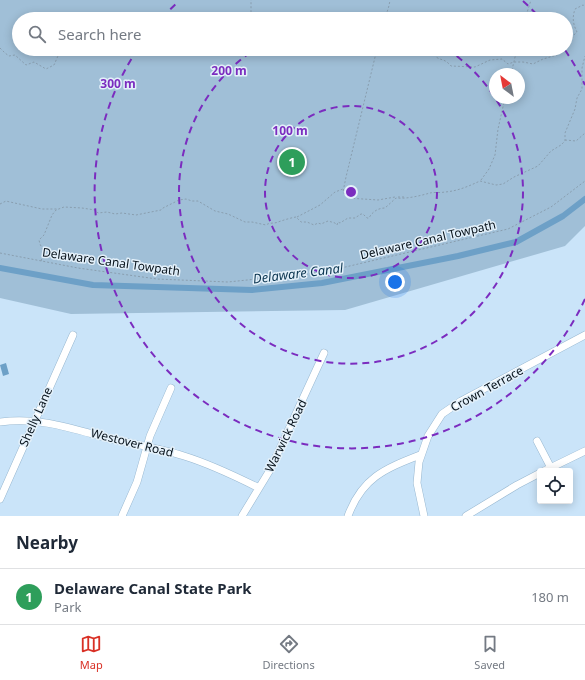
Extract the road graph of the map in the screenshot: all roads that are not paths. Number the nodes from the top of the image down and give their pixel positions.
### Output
1 (73, 335) dead end
2 (585, 335) edge
3 (324, 353) dead end
4 (171, 388) dead end
5 (35, 421) junction
6 (0, 422) edge
7 (537, 441) dead end
8 (146, 446) junction
9 (585, 451) edge
10 (420, 455) junction
11 (547, 468) edge
12 (552, 468) edge
13 (537, 475) edge
14 (259, 488) junction
15 (0, 499) edge
16 (122, 516) edge
17 (242, 516) edge
18 (348, 516) edge
19 (424, 516) edge
20 (466, 516) edge

1 - 5 street, Shelly Lane
2 - 10 street, Crown Terrace
3 - 14 street, Warwick Road
4 - 8 street
5 - 6 street, Westover Road
5 - 8 street, Westover Road
5 - 15 street, Shelly Lane
7 - 11 street
8 - 14 street, Westover Road
8 - 16 street
9 - 12 street
10 - 18 street
10 - 19 street, Crown Terrace
13 - 20 street
14 - 17 street, Warwick Road

